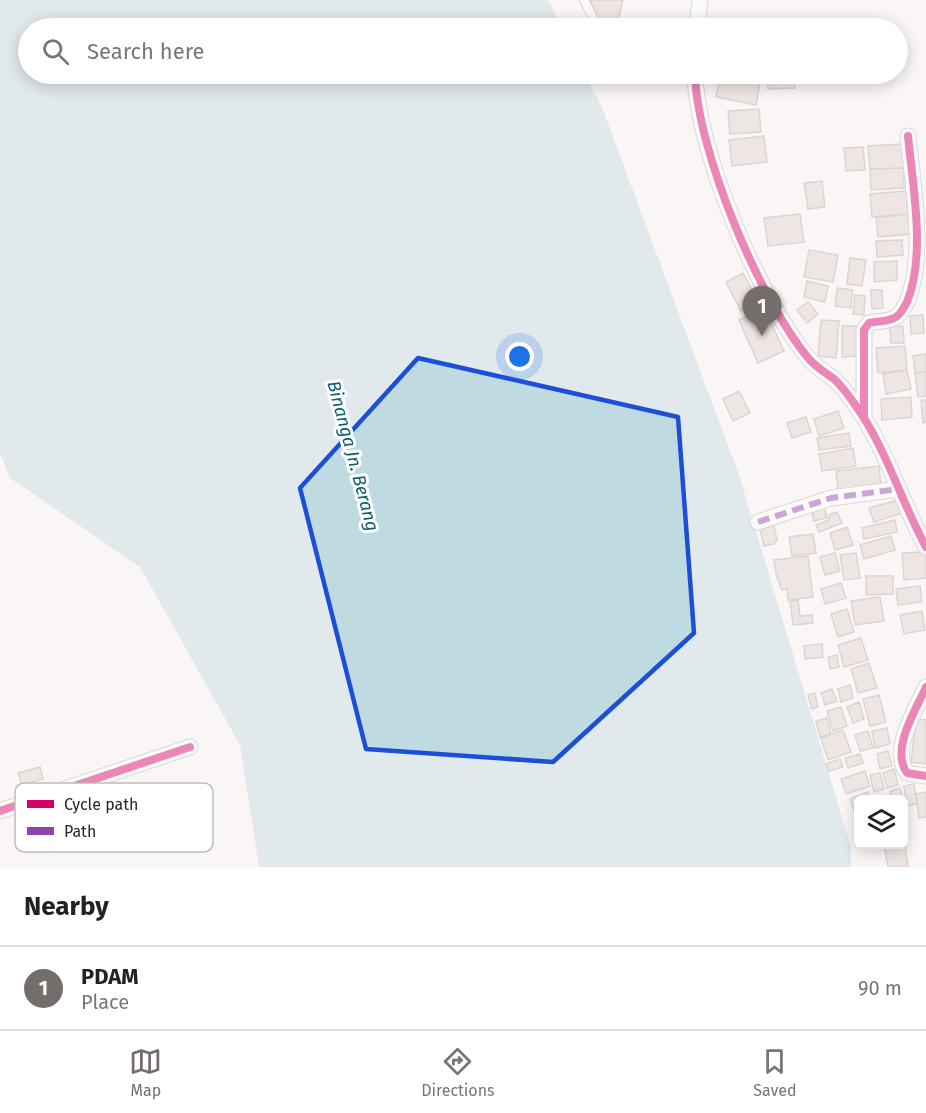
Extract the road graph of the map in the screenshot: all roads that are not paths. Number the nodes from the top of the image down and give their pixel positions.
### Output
1 (584, 0) edge
2 (700, 0) edge
3 (593, 18) edge
4 (698, 18) edge
5 (696, 84) edge
6 (908, 136) dead end
7 (864, 417) junction
8 (898, 489) junction
9 (758, 522) dead end
10 (926, 547) edge
11 (926, 687) edge
12 (190, 747) dead end
13 (926, 776) edge
14 (83, 783) edge
15 (15, 806) edge
16 (0, 811) edge

1 - 3 lane
2 - 4 street
5 - 7 street
6 - 7 street
7 - 8 street
8 - 9 street
8 - 10 street
11 - 13 street
12 - 14 street
15 - 16 street

